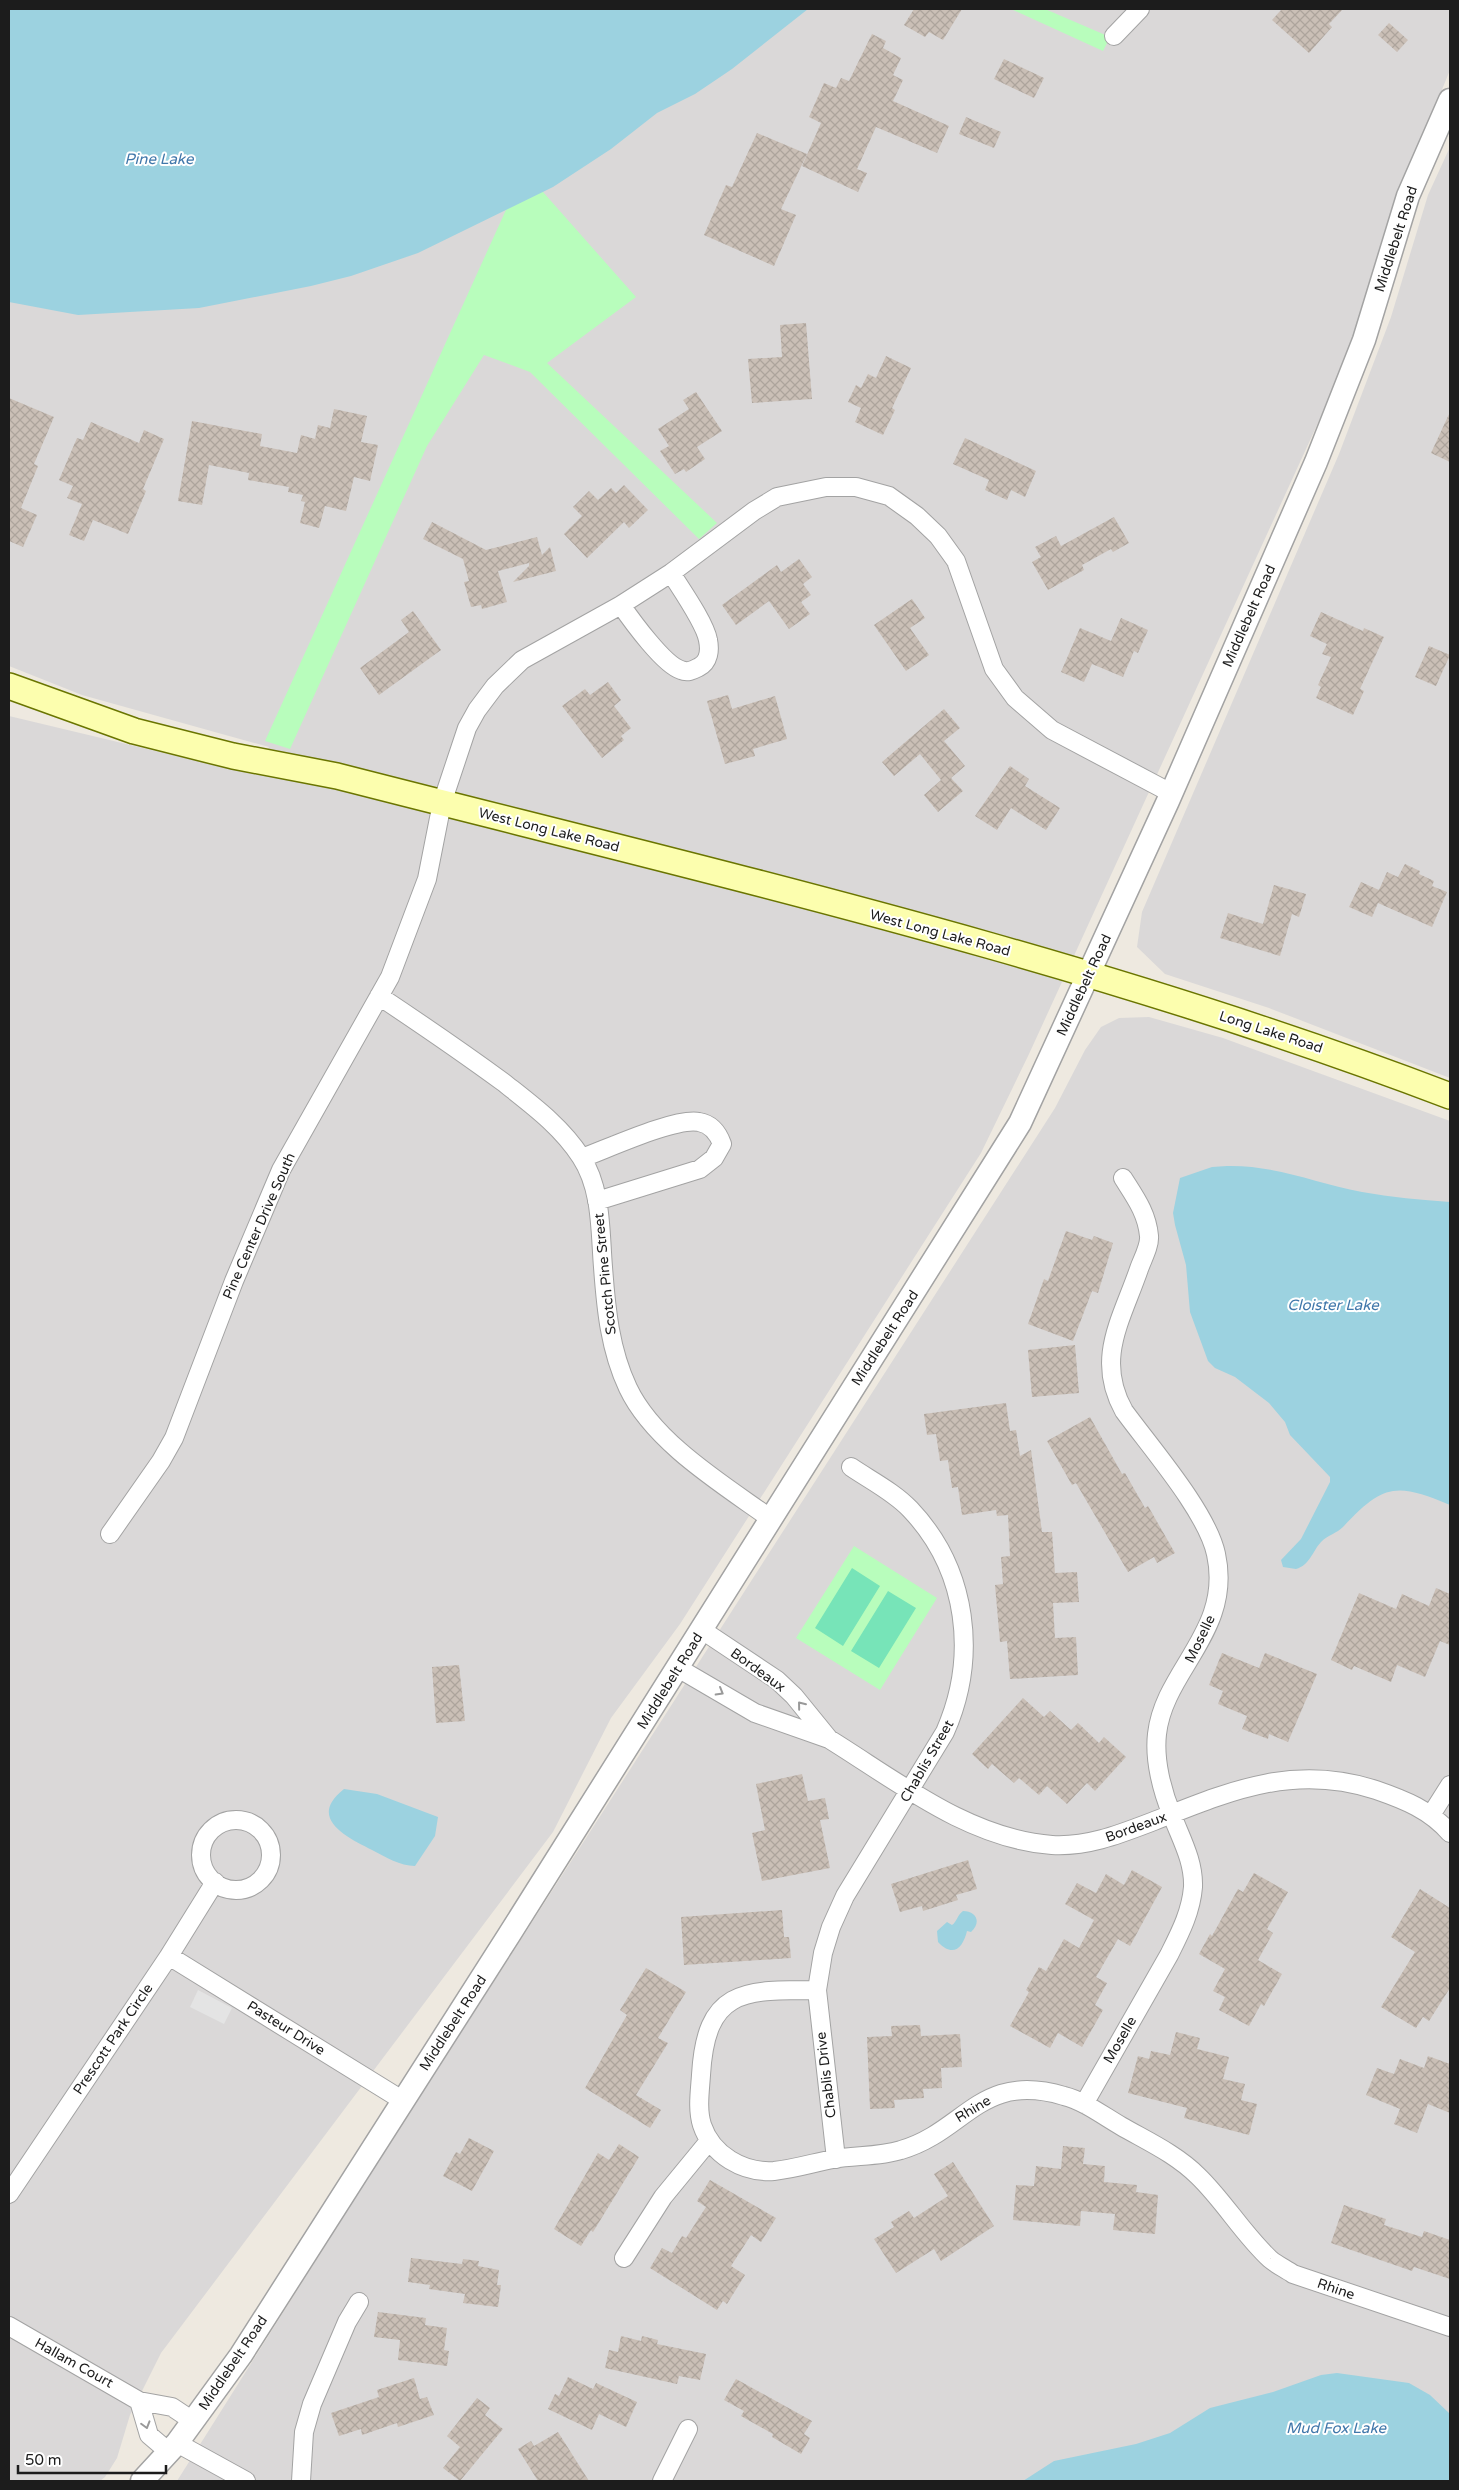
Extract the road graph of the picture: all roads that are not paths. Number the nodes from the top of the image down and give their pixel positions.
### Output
1 (1140, 9) edge
2 (1114, 36) dead end
3 (1450, 100) edge
4 (671, 573) junction
5 (621, 605) junction
6 (9, 686) edge
7 (1171, 793) junction
8 (442, 803) junction
9 (1089, 974) junction
10 (379, 996) junction
11 (1450, 1096) edge
12 (582, 1158) junction
13 (1122, 1178) dead end
14 (597, 1201) junction
15 (851, 1468) dead end
16 (771, 1520) junction
17 (110, 1534) dead end
18 (702, 1630) junction
19 (678, 1668) junction
20 (828, 1739) junction
21 (1450, 1785) edge
22 (910, 1790) junction
23 (1171, 1814) junction
24 (1431, 1815) junction
25 (1450, 1833) edge
26 (215, 1882) dead end
27 (169, 1956) junction
28 (817, 1990) junction
29 (402, 2100) junction
30 (1084, 2104) junction
31 (709, 2141) junction
32 (836, 2159) junction
33 (9, 2194) edge
34 (624, 2258) dead end
35 (360, 2302) dead end
36 (9, 2326) edge
37 (1450, 2327) edge
38 (139, 2401) junction
39 (193, 2421) junction
40 (688, 2429) dead end
41 (173, 2447) junction
42 (142, 2481) edge
43 (246, 2481) edge
44 (301, 2481) edge
45 (662, 2481) edge

1 - 2 street
3 - 7 street, Middlebelt Road
4 - 5 street, Pine Center Drive South
4 - 5 street
4 - 7 street, Pine Center Drive South
5 - 8 street, Pine Center Drive South
6 - 8 main road, West Long Lake Road
7 - 9 street, Middlebelt Road
8 - 9 main road, West Long Lake Road
8 - 10 street, Pine Center Drive South
9 - 11 main road, Long Lake Road
9 - 16 street, Middlebelt Road
10 - 12 street, Scotch Pine Street
10 - 17 street, Pine Center Drive South
12 - 14 street, Scotch Pine Street
12 - 14 street, Scotch Pine Street
13 - 23 street, Moselle
14 - 16 street, Scotch Pine Street
15 - 22 street, Chablis Street
16 - 18 street, Middlebelt Road
18 - 19 street, Middlebelt Road
20 -> 18 street, Bordeaux
19 -> 20 street, Bordeaux
19 - 29 street, Middlebelt Road
20 - 22 street, Bordeaux
21 - 24 street
22 - 23 street, Bordeaux
22 - 28 street, Chablis Street
23 - 24 street, Bordeaux
23 - 30 street, Moselle
24 - 25 street, Bordeaux
26 - 27 street, Prescott Park Circle
27 - 29 street, Pasteur Drive
27 - 33 street, Prescott Park Circle
28 - 31 street
28 - 32 street, Chablis Drive
29 - 39 street, Middlebelt Road
30 - 32 street, Rhine
30 - 37 street, Rhine
31 - 32 street, Rhine
31 - 34 street
35 - 44 street
36 - 38 street, Hallam Court
38 - 39 street, Hallam Court
38 -> 41 street
39 - 41 street, Middlebelt Road
40 - 45 street
41 - 42 street, Middlebelt Road
41 - 43 street

